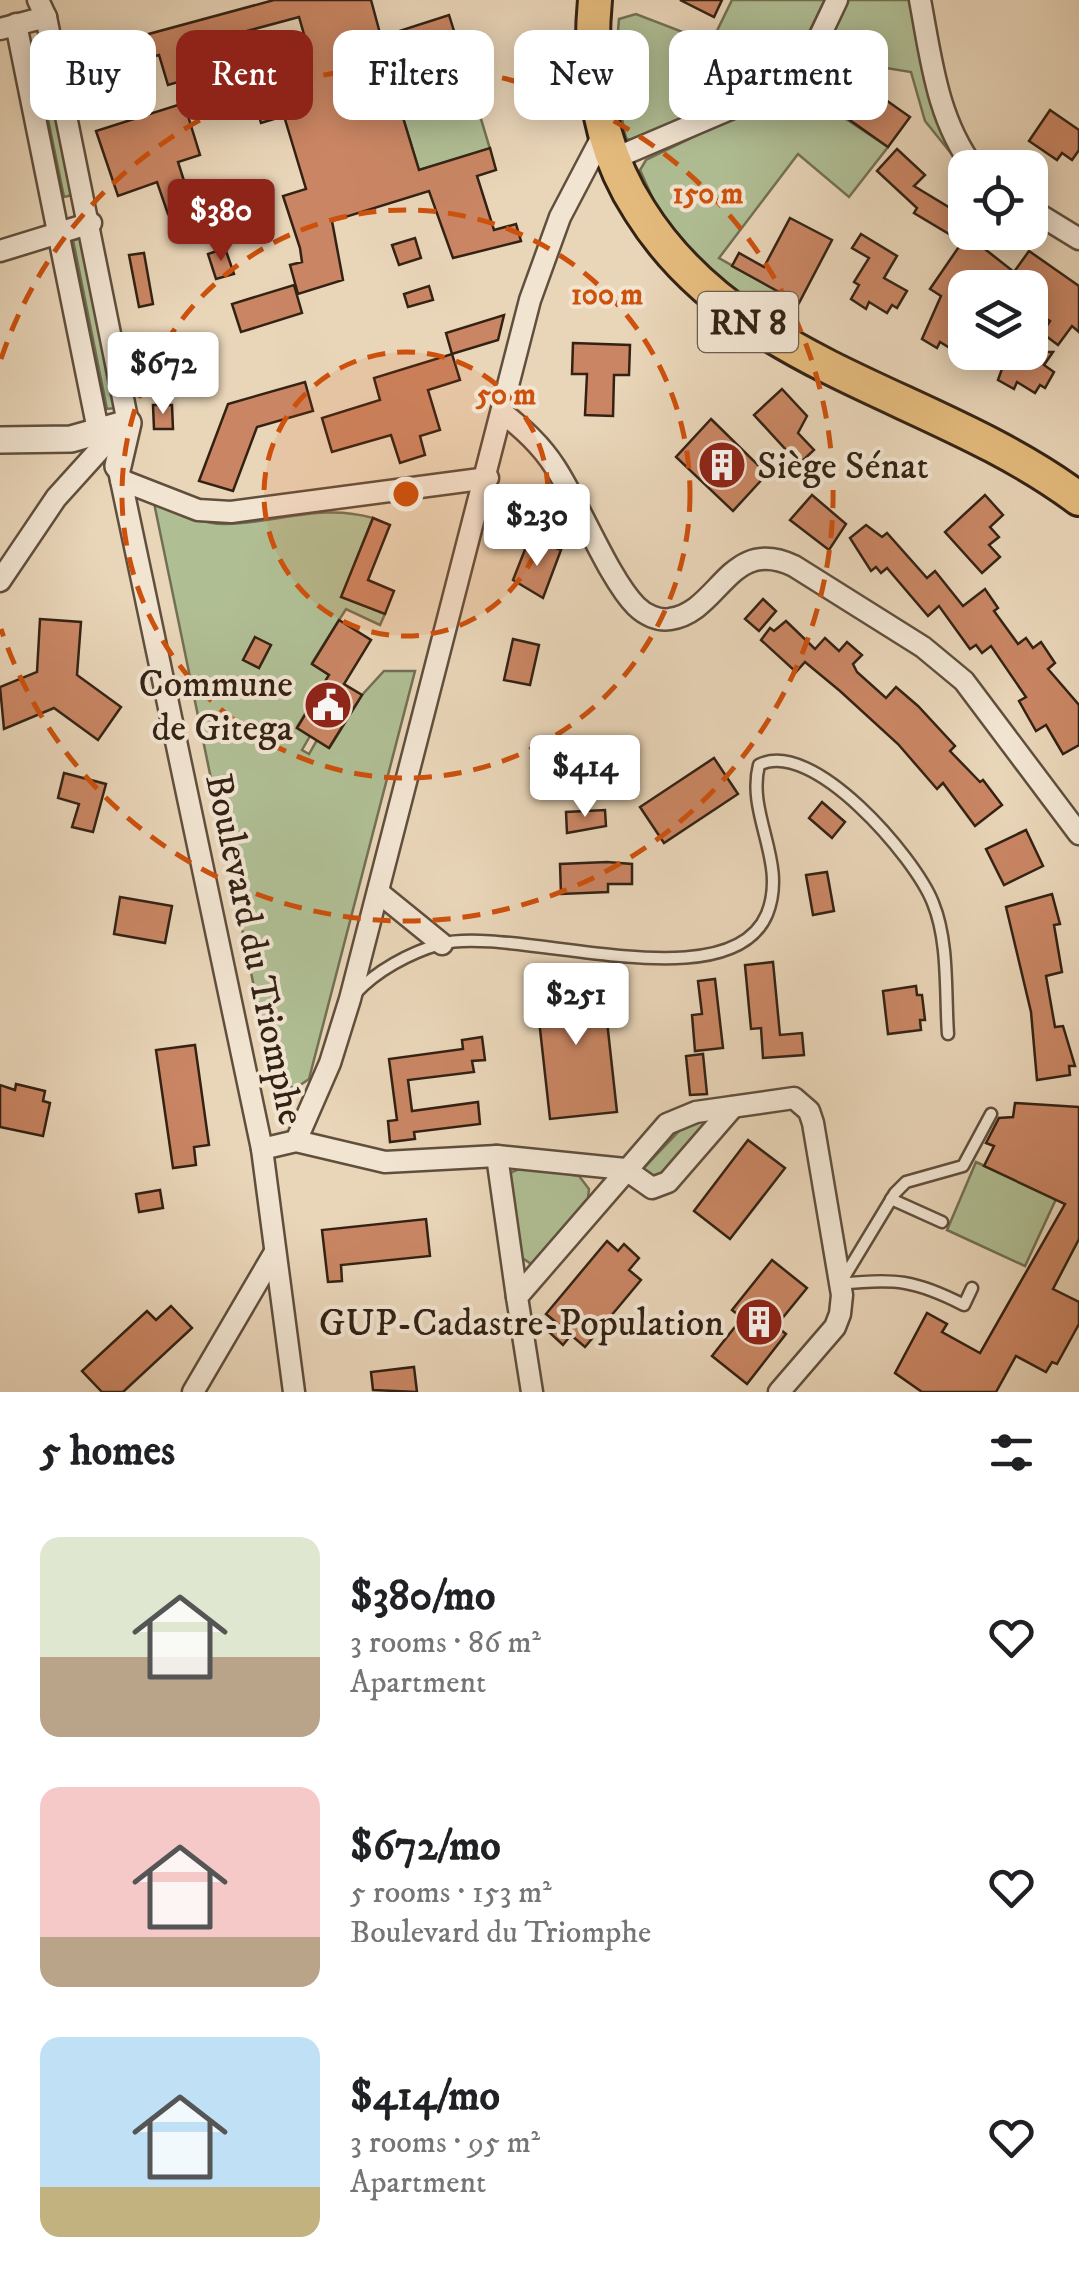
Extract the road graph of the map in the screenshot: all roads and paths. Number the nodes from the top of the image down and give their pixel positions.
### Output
1 (595, 0) edge
2 (837, 0) edge
3 (920, 0) edge
4 (42, 8) edge
5 (8, 26) edge
6 (608, 146) junction
7 (961, 150) edge
8 (1048, 220) edge
9 (91, 223) junction
10 (60, 231) junction
11 (1079, 239) edge
12 (0, 251) edge
13 (502, 412) junction
14 (128, 423) junction
15 (0, 440) edge
16 (110, 456) junction
17 (488, 478) junction
18 (1079, 499) edge
19 (0, 581) edge
20 (1079, 834) edge
21 (378, 892) junction
22 (442, 944) junction
23 (350, 999) junction
24 (948, 1034) dead end
25 (733, 1106) junction
26 (992, 1114) dead end
27 (296, 1141) junction
28 (262, 1149) junction
29 (497, 1156) junction
30 (625, 1170) junction
31 (891, 1198) junction
32 (942, 1222) dead end
33 (276, 1252) junction
34 (840, 1284) junction
35 (972, 1288) dead end
36 (517, 1297) junction
37 (193, 1392) edge
38 (294, 1392) edge
39 (532, 1392) edge
40 (779, 1392) edge

1 - 6 main road, RN 8
2 - 6 street
3 - 7 street
4 - 5 street
4 - 9 street
5 - 10 street, Boulevard du Triomphe
6 - 13 street
6 - 18 main road, RN 8
8 - 11 street
9 - 10 street
9 - 14 street
10 - 12 street
10 - 16 street, Boulevard du Triomphe
13 - 17 street
13 - 20 street
14 - 16 street
14 - 16 street
15 - 16 street
16 - 17 street
16 - 19 street
16 - 28 street, Boulevard du Triomphe
17 - 21 street
21 - 22 street
21 - 23 street
22 - 23 lane
22 - 24 lane
23 - 27 street
25 - 30 street
25 - 30 street
25 - 34 street
26 - 31 lane
27 - 28 street
27 - 29 street
28 - 33 street, Boulevard du Triomphe
29 - 30 street
29 - 36 street
30 - 36 street
31 - 32 lane
31 - 34 lane
33 - 37 street
33 - 38 street, Boulevard du Triomphe
34 - 35 lane
34 - 40 street
36 - 39 street

